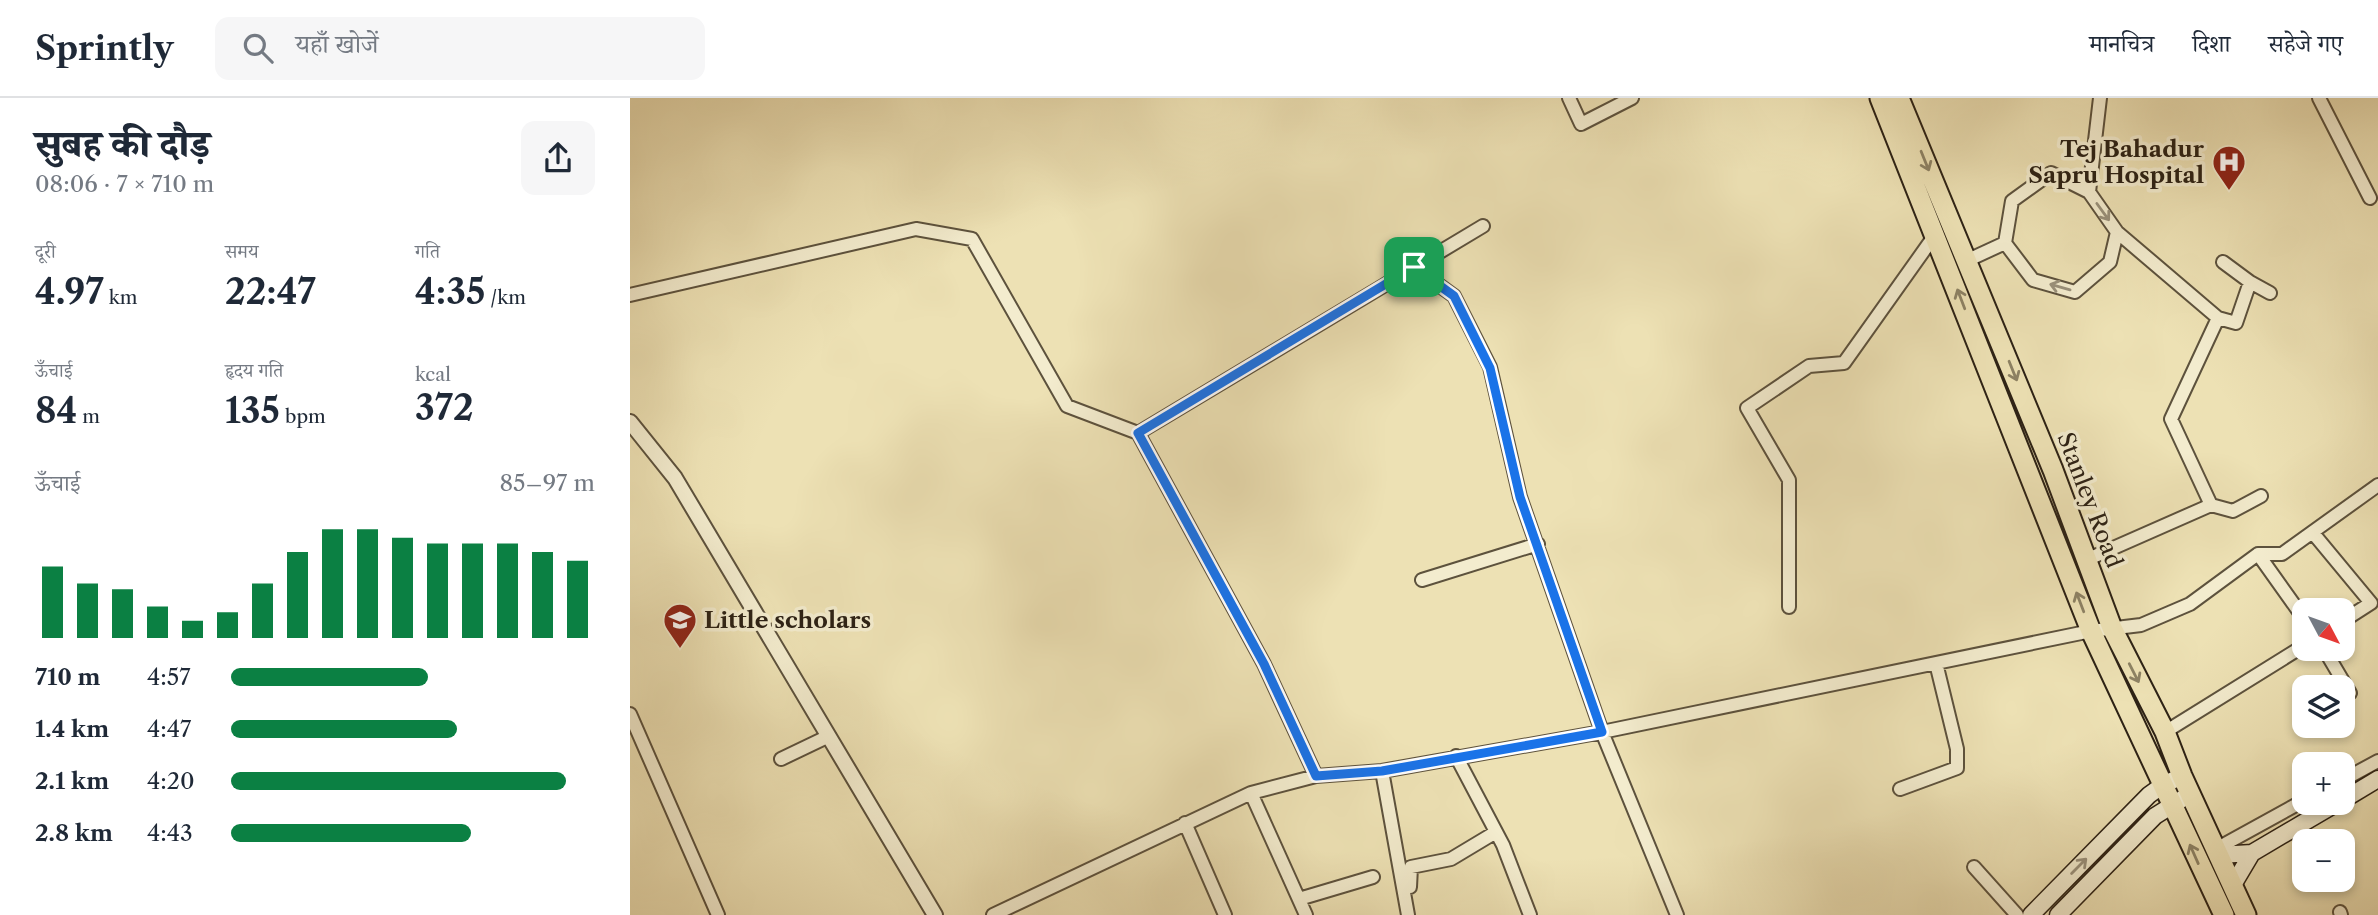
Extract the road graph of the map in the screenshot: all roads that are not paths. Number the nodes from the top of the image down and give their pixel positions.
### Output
1 (1569, 98) edge
2 (1632, 98) edge
3 (1880, 98) edge
4 (1899, 98) edge
5 (2100, 98) edge
6 (2319, 98) edge
7 (2088, 192) junction
8 (2370, 198) dead end
9 (1483, 226) dead end
10 (2117, 232) junction
11 (1935, 235) junction
12 (2005, 243) junction
13 (1966, 261) junction
14 (2223, 262) dead end
15 (1414, 267) junction
16 (2250, 282) junction
17 (2270, 293) dead end
18 (630, 295) edge
19 (2218, 318) junction
20 (630, 422) edge
21 (1138, 433) junction
22 (2378, 485) edge
23 (2261, 496) dead end
24 (2211, 505) junction
25 (2313, 533) junction
26 (1538, 544) junction
27 (2258, 554) junction
28 (2086, 560) junction
29 (1422, 580) dead end
30 (2292, 602) edge
31 (1789, 607) dead end
32 (2356, 613) edge
33 (2112, 628) junction
34 (2091, 631) junction
35 (2292, 653) edge
36 (1936, 663) junction
37 (630, 714) edge
38 (1602, 732) junction
39 (2165, 732) junction
40 (829, 736) junction
41 (1456, 756) junction
42 (781, 760) dead end
43 (2378, 761) edge
44 (1382, 771) junction
45 (2355, 773) edge
46 (1316, 776) junction
47 (2378, 779) edge
48 (2163, 785) junction
49 (2186, 785) junction
50 (1900, 789) dead end
51 (1251, 793) junction
52 (2355, 793) edge
53 (2172, 804) junction
54 (2292, 808) edge
55 (2317, 815) edge
56 (1185, 823) junction
57 (1496, 832) junction
58 (2217, 852) junction
59 (2252, 853) junction
60 (1974, 867) dead end
61 (1373, 877) dead end
62 (2233, 885) junction
63 (1299, 899) junction
64 (1015, 910) edge
65 (718, 915) edge
66 (936, 915) edge
67 (993, 915) edge
68 (1225, 915) edge
69 (1306, 915) edge
70 (1408, 915) edge
71 (1415, 915) edge
72 (1530, 915) edge
73 (1677, 915) edge
74 (2017, 915) edge
75 (2031, 915) edge
76 (2058, 915) edge
77 (2224, 915) edge
78 (2246, 915) edge

1 - 2 street
3 - 11 main road, Stanley Road
4 -> 13 main road, Stanley Road
5 - 7 street
6 - 8 street
7 -> 10 street
7 - 12 street
9 - 15 street
10 -> 12 street
10 - 19 street
11 - 31 street
34 -> 11 main road, Stanley Road
12 - 13 street
13 -> 28 main road, Stanley Road
14 - 16 street
15 - 21 street
15 - 26 street
16 - 17 street
16 - 19 street
18 - 21 street
19 - 24 street
20 - 40 street
21 - 46 street
22 - 25 street
23 - 24 street
24 - 28 street
25 - 27 street
25 - 32 street
26 - 29 street
26 - 38 street
27 - 30 street
27 - 33 street
28 - 33 main road, Stanley Road
33 - 34 street
33 -> 39 main road, Stanley Road
34 - 36 street
34 - 48 main road, Stanley Road
35 - 39 street
36 - 38 street
36 - 50 street
37 - 65 street
38 - 41 street
38 - 73 street
39 - 49 main road, Stanley Road
40 - 42 street
40 - 66 street
41 - 44 street
41 - 57 street
43 - 45 street
44 - 46 street
44 - 70 street
46 - 51 street
47 - 52 main road
48 - 49 main road
48 - 53 main road, Stanley Road
75 -> 48 main road
49 - 53 main road
49 - 58 main road, Stanley Road
51 - 56 street
51 - 63 street
53 - 76 main road
77 -> 53 main road, Stanley Road
54 - 58 street
55 - 59 main road
56 - 64 street
56 - 68 street
57 - 71 street
57 - 72 street
58 - 59 main road
58 - 62 main road, Stanley Road
59 - 62 main road
60 - 74 street
61 - 63 street
62 - 78 main road, Stanley Road
63 - 69 street
64 - 67 street

